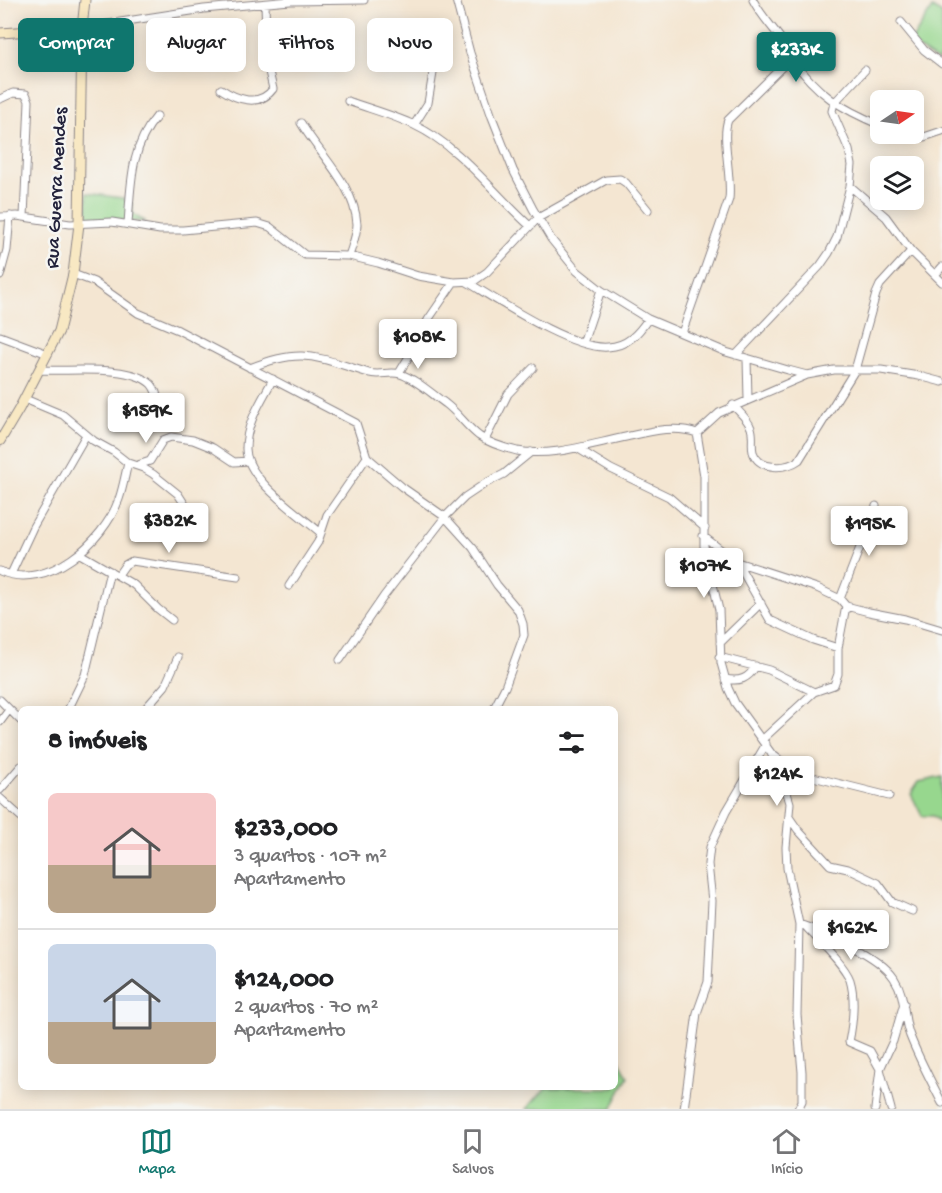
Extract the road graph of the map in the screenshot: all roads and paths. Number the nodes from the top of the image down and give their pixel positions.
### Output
1 (85, 0) edge
2 (364, 0) edge
3 (456, 0) edge
4 (753, 0) edge
5 (265, 4) junction
6 (83, 18) edge
7 (134, 20) edge
8 (901, 22) dead end
9 (18, 32) edge
10 (0, 33) edge
11 (792, 57) junction
12 (942, 64) edge
13 (865, 69) dead end
14 (81, 72) edge
15 (433, 72) edge
16 (221, 89) dead end
17 (0, 99) edge
18 (348, 101) dead end
19 (834, 103) junction
20 (156, 116) dead end
21 (870, 120) edge
22 (301, 123) dead end
23 (414, 125) junction
24 (942, 131) edge
25 (924, 137) edge
26 (849, 186) junction
27 (648, 210) dead end
28 (10, 216) junction
29 (0, 217) edge
30 (24, 217) junction
31 (538, 218) junction
32 (79, 224) junction
33 (128, 224) junction
34 (530, 226) junction
35 (911, 250) junction
36 (350, 256) junction
37 (942, 267) edge
38 (73, 274) junction
39 (935, 275) junction
40 (0, 276) edge
41 (454, 282) junction
42 (466, 282) junction
43 (942, 282) edge
44 (602, 290) junction
45 (648, 319) junction
46 (682, 333) junction
47 (0, 336) edge
48 (584, 342) junction
49 (48, 354) junction
50 (736, 355) junction
51 (747, 359) junction
52 (250, 368) junction
53 (533, 368) dead end
54 (39, 370) junction
55 (855, 370) junction
56 (399, 373) junction
57 (807, 375) junction
58 (273, 379) junction
59 (942, 382) edge
60 (24, 399) junction
61 (748, 399) junction
62 (733, 405) junction
63 (163, 410) dead end
64 (697, 433) junction
65 (86, 435) junction
66 (485, 440) junction
67 (0, 441) edge
68 (577, 448) junction
69 (531, 452) junction
70 (367, 457) junction
71 (248, 461) junction
72 (131, 465) junction
73 (876, 506) dead end
74 (189, 511) dead end
75 (445, 517) junction
76 (704, 532) junction
77 (321, 533) junction
78 (80, 554) junction
79 (737, 562) junction
80 (0, 571) edge
81 (110, 572) junction
82 (11, 574) junction
83 (118, 575) junction
84 (238, 577) dead end
85 (289, 586) dead end
86 (840, 599) junction
87 (761, 603) junction
88 (846, 606) junction
89 (172, 620) dead end
90 (942, 630) edge
91 (720, 643) junction
92 (838, 648) junction
93 (178, 657) dead end
94 (720, 657) junction
95 (340, 660) dead end
96 (756, 666) junction
97 (725, 679) junction
98 (814, 692) junction
99 (0, 700) edge
100 (70, 706) edge
101 (148, 706) edge
102 (495, 706) edge
103 (9, 710) junction
104 (18, 718) edge
105 (0, 722) edge
106 (764, 742) junction
107 (771, 753) junction
108 (18, 769) edge
109 (0, 790) edge
110 (889, 796) dead end
111 (0, 798) edge
112 (18, 815) edge
113 (789, 817) junction
114 (912, 911) dead end
115 (802, 925) junction
116 (904, 1000) junction
117 (879, 1069) junction
118 (942, 1102) edge
119 (803, 1105) edge
120 (684, 1109) edge
121 (798, 1109) edge
122 (875, 1109) edge
123 (891, 1109) edge

1 - 6 street, Rua Guerra Mendes
2 - 5 street
3 - 31 street
4 - 11 street
5 - 7 street
5 - 16 street
8 - 12 street
9 - 10 street
11 - 19 street
11 - 46 street
13 - 19 street
14 - 32 street, Rua Guerra Mendes
15 - 23 street
17 - 30 street
18 - 23 street
19 - 21 street
19 - 26 street
20 - 33 street
22 - 36 street
23 - 34 street
24 - 25 street
26 - 35 street
26 - 50 street
27 - 31 street
28 - 29 street
28 - 30 street
28 - 40 street
30 - 32 street
31 - 34 street
31 - 44 street
32 - 33 street
32 - 38 street, Rua Guerra Mendes
33 - 36 street
34 - 42 street
35 - 39 street
35 - 55 street
36 - 41 street
37 - 39 street
38 - 49 street, Rua Guerra Mendes
38 - 52 street
39 - 43 street
41 - 42 street
41 - 56 street
42 - 48 street
44 - 45 street
44 - 48 street
45 - 46 street
45 - 48 street
46 - 50 street
47 - 49 street
49 - 54 street, Rua Guerra Mendes
50 - 51 street
51 - 57 street
51 - 61 street
52 - 56 street
52 - 58 street
53 - 66 street
54 - 60 street, Rua Guerra Mendes
54 - 63 street
55 - 57 street
55 - 59 street
55 - 62 street
56 - 66 street
57 - 61 street
58 - 70 street
58 - 71 street
60 - 65 street
60 - 67 street, Rua Guerra Mendes
61 - 62 street
62 - 64 street
64 - 68 street
64 - 76 street
65 - 72 street
65 - 82 street
66 - 69 street
68 - 69 street
68 - 76 street
69 - 75 street
70 - 75 street
70 - 77 street
71 - 72 street
71 - 77 street
72 - 74 street
72 - 78 street
73 - 86 street
75 - 95 street
75 - 102 street
76 - 79 street
76 - 91 street
77 - 85 street
78 - 81 street
78 - 82 street
79 - 86 street
79 - 87 street
80 - 82 street
81 - 83 street
81 - 100 street
83 - 84 street
83 - 89 street
86 - 88 street
87 - 91 street
87 - 92 street
88 - 90 street
88 - 92 street
91 - 94 street
92 - 98 street
93 - 101 street
94 - 96 street
94 - 97 street
96 - 97 street
96 - 98 street
97 - 106 street
98 - 106 street
99 - 103 street
103 - 104 street
103 - 105 street
106 - 107 street
106 - 120 street
107 - 110 street
107 - 113 street
108 - 109 street
111 - 112 street
113 - 114 street
113 - 115 street
115 - 116 street
115 - 117 street
115 - 119 street
116 - 117 street
116 - 118 street
117 - 122 street
117 - 123 street
119 - 121 street

